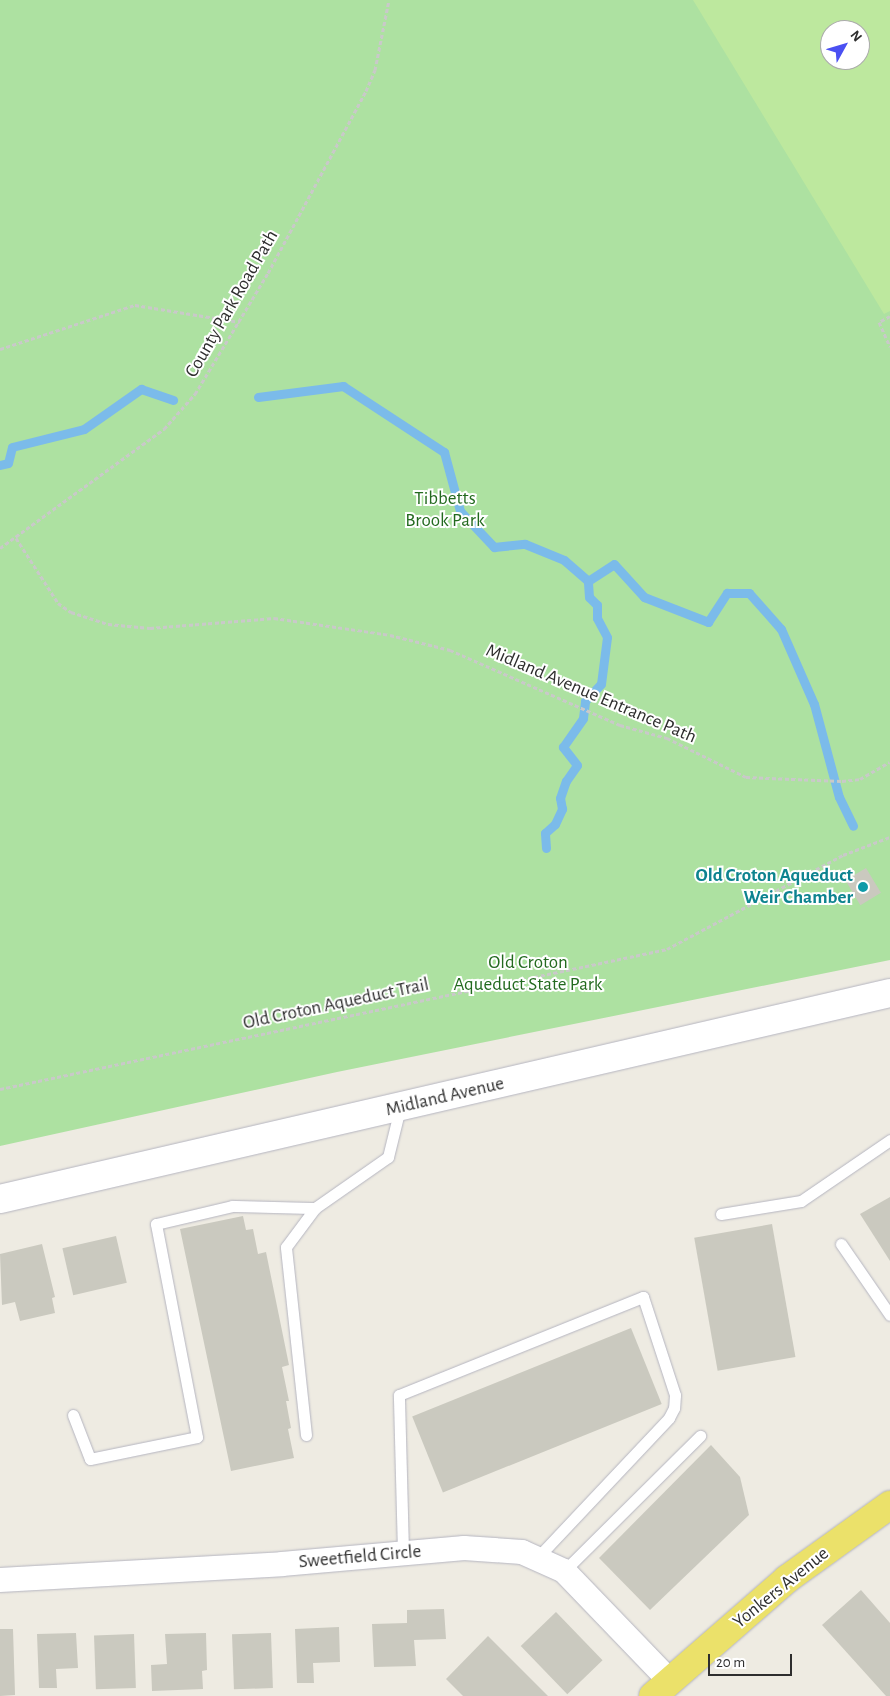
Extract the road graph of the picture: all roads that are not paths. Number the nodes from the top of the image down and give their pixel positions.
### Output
1 (890, 993) edge
2 (400, 1108) junction
3 (890, 1140) edge
4 (0, 1199) edge
5 (315, 1208) junction
6 (721, 1214) dead end
7 (841, 1244) dead end
8 (890, 1315) edge
9 (73, 1416) dead end
10 (306, 1435) dead end
11 (700, 1436) dead end
12 (890, 1506) edge
13 (403, 1552) junction
14 (538, 1557) junction
15 (564, 1571) junction
16 (0, 1580) edge
17 (662, 1688) edge

1 - 2 street, Midland Avenue
2 - 4 street, Midland Avenue
2 - 5 lane
3 - 6 lane
5 - 9 lane
5 - 10 lane
7 - 8 lane
11 - 15 lane
12 - 17 main road, Yonkers Avenue
13 - 14 street, Sweetfield Circle
13 - 14 lane
13 - 16 street, Sweetfield Circle
14 - 15 street, Sweetfield Circle
15 - 17 street, Sweetfield Circle

